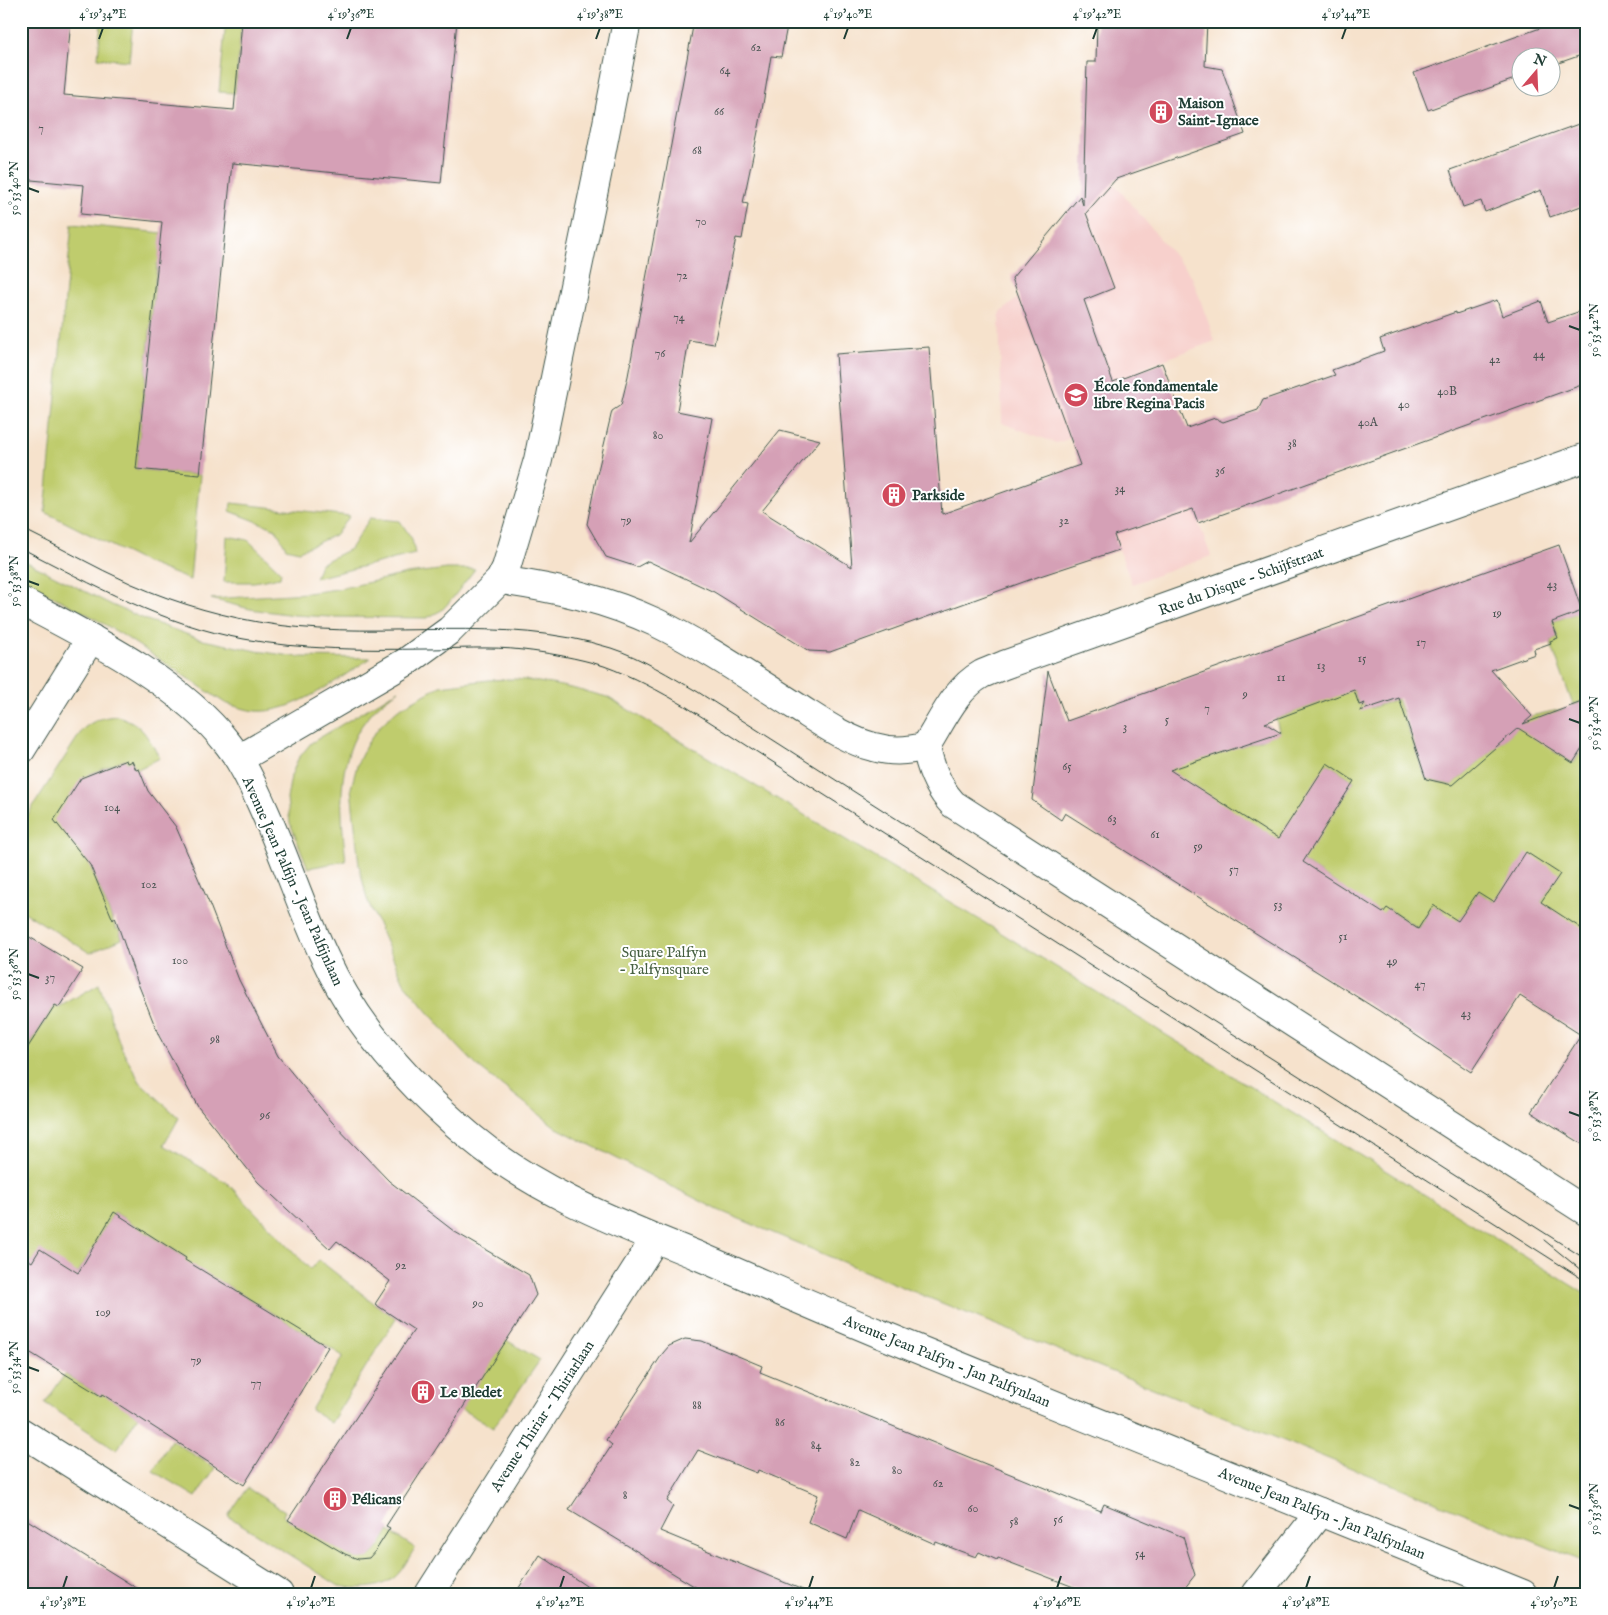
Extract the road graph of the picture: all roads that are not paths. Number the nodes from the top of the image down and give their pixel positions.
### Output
1 (627, 21) edge
2 (1587, 457) edge
3 (500, 580) junction
4 (21, 601) edge
5 (91, 638) junction
6 (926, 746) junction
7 (21, 750) edge
8 (239, 759) junction
9 (403, 1073) joint
10 (1587, 1212) edge
11 (655, 1239) junction
12 (21, 1432) edge
13 (1320, 1512) junction
14 (279, 1594) edge
15 (429, 1594) edge
16 (1256, 1594) edge
17 (1523, 1594) edge

1 - 3 street
2 - 6 street, Rue du Disque - Schijfstraat
3 - 6 street
3 - 8 street
4 - 5 street, Avenue Jean Palfijn - Jean Palfijnlaan
5 - 7 street
5 - 8 street, Avenue Jean Palfijn - Jean Palfijnlaan
6 - 10 street
8 - 9 street, Avenue Jean Palfijn - Jean Palfijnlaan
9 - 11 street, Avenue Jean Palfyn - Jan Palfynlaan
11 - 13 street, Avenue Jean Palfyn - Jan Palfynlaan
11 - 15 street, Avenue Thiriar - Thiriarlaan
12 - 14 street
13 - 16 street
13 - 17 street, Avenue Jean Palfyn - Jan Palfynlaan

